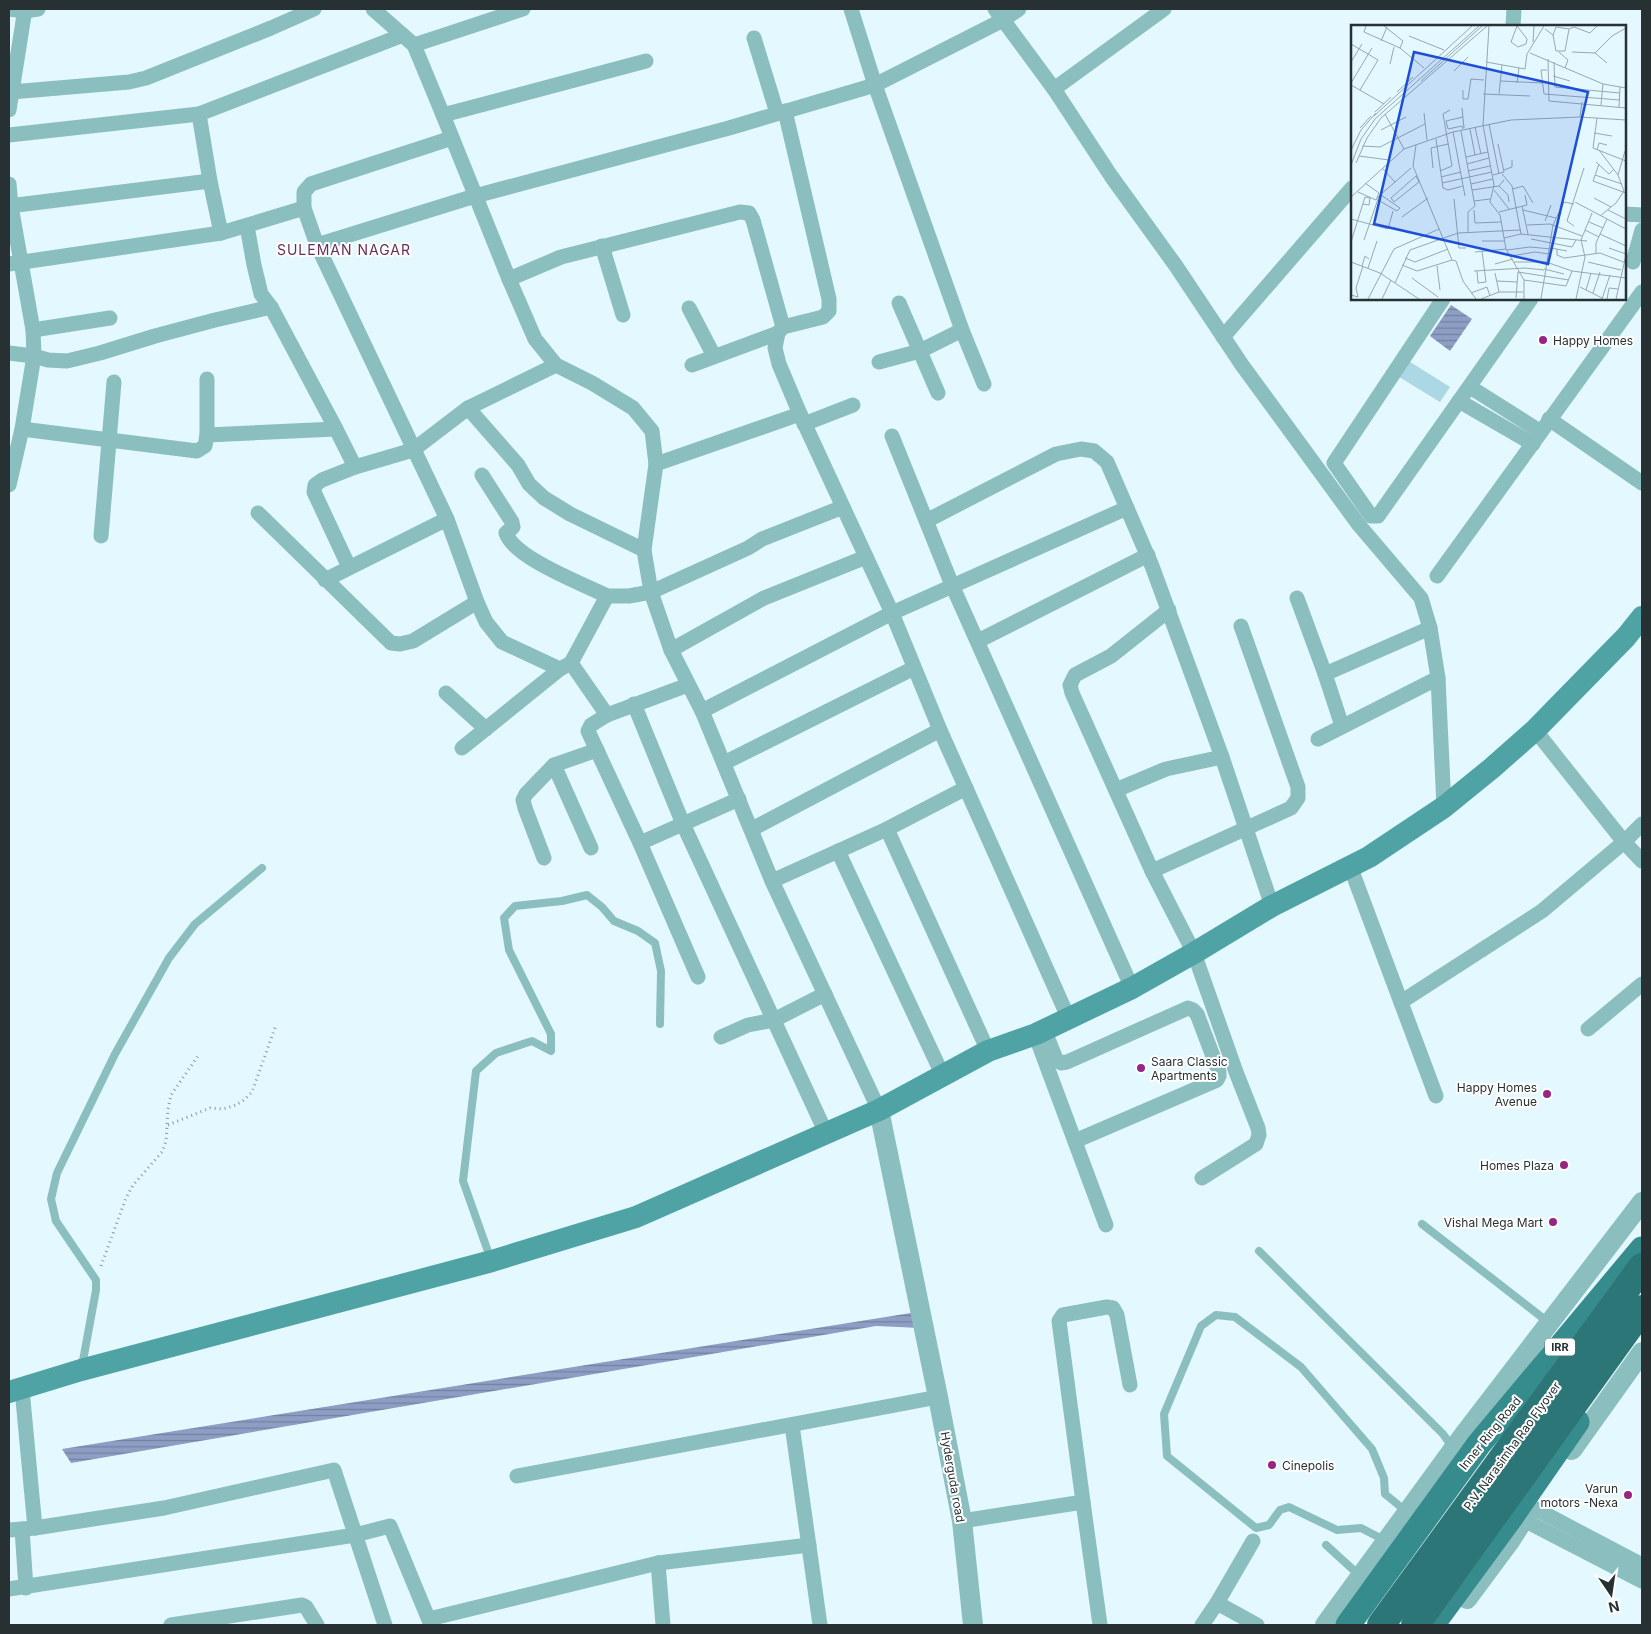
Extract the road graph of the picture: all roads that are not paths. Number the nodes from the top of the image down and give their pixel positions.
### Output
1 (29, 9) edge
2 (314, 9) edge
3 (373, 9) edge
4 (523, 9) edge
5 (851, 9) edge
6 (1019, 9) edge
7 (1164, 9) edge
8 (1514, 9) edge
9 (9, 10) edge
10 (999, 14) edge
11 (1513, 25) edge
12 (754, 38) dead end
13 (408, 40) junction
14 (646, 61) dead end
15 (875, 85) junction
16 (1054, 89) junction
17 (11, 92) junction
18 (9, 110) edge
19 (781, 112) junction
20 (199, 114) junction
21 (443, 115) junction
22 (9, 135) edge
23 (452, 138) junction
24 (210, 182) junction
25 (9, 184) edge
26 (1351, 189) edge
27 (475, 196) junction
28 (10, 206) edge
29 (304, 208) junction
30 (1626, 214) edge
31 (1642, 215) edge
32 (247, 226) junction
33 (1642, 230) edge
34 (221, 233) junction
35 (317, 245) junction
36 (602, 246) junction
37 (1640, 248) edge
38 (1633, 263) edge
39 (15, 264) edge
40 (509, 279) junction
41 (1642, 292) edge
42 (1442, 300) edge
43 (1530, 300) edge
44 (899, 303) dead end
45 (271, 307) junction
46 (689, 308) dead end
47 (623, 315) dead end
48 (110, 318) dead end
49 (33, 330) junction
50 (780, 330) junction
51 (962, 330) junction
52 (1223, 337) junction
53 (920, 351) junction
54 (9, 353) edge
55 (34, 356) junction
56 (714, 356) junction
57 (879, 362) dead end
58 (556, 365) junction
59 (692, 365) dead end
60 (207, 379) dead end
61 (114, 382) dead end
62 (984, 384) dead end
63 (1470, 387) junction
64 (938, 393) dead end
65 (1459, 401) junction
66 (853, 405) dead end
67 (468, 408) junction
68 (802, 419) junction
69 (1549, 419) junction
70 (336, 428) junction
71 (22, 429) junction
72 (207, 435) junction
73 (892, 436) dead end
74 (1537, 438) junction
75 (110, 441) junction
76 (413, 450) junction
77 (656, 464) junction
78 (355, 467) junction
79 (482, 475) dead end
80 (1642, 483) edge
81 (9, 485) edge
82 (843, 507) junction
83 (1127, 508) junction
84 (258, 513) dead end
85 (447, 519) junction
86 (928, 520) junction
87 (101, 536) dead end
88 (644, 550) junction
89 (1148, 555) junction
90 (866, 557) junction
91 (349, 567) junction
92 (1437, 576) dead end
93 (325, 580) junction
94 (952, 585) junction
95 (650, 592) junction
96 (607, 596) junction
97 (1297, 598) dead end
98 (477, 602) junction
99 (1169, 610) junction
100 (892, 613) junction
101 (1642, 617) edge
102 (1241, 626) dead end
103 (1430, 628) junction
104 (978, 641) junction
105 (671, 650) junction
106 (566, 666) junction
107 (914, 668) junction
108 (1325, 674) junction
109 (1438, 678) junction
110 (688, 685) junction
111 (446, 693) dead end
112 (634, 704) junction
113 (702, 711) junction
114 (608, 715) junction
115 (1342, 726) junction
116 (486, 729) junction
117 (940, 730) junction
118 (1535, 730) junction
119 (1318, 739) dead end
120 (462, 748) dead end
121 (597, 750) junction
122 (1222, 757) junction
123 (724, 764) junction
124 (554, 765) junction
125 (966, 788) junction
126 (1116, 790) junction
127 (739, 799) junction
128 (1444, 807) junction
129 (683, 824) junction
130 (1642, 824) edge
131 (887, 828) junction
132 (1246, 828) junction
133 (752, 829) junction
134 (1624, 842) junction
135 (640, 843) junction
136 (591, 848) dead end
137 (838, 851) junction
138 (544, 858) dead end
139 (1642, 861) edge
140 (1350, 866) junction
141 (262, 868) dead end
142 (1152, 872) junction
143 (772, 882) junction
144 (1272, 906) junction
145 (1194, 953) junction
146 (698, 977) dead end
147 (1642, 984) edge
148 (1132, 988) junction
149 (825, 994) junction
150 (1401, 1002) junction
151 (1068, 1017) junction
152 (774, 1020) junction
153 (660, 1024) dead end
154 (1588, 1030) dead end
155 (1040, 1032) junction
156 (721, 1038) dead end
157 (988, 1051) junction
158 (943, 1076) junction
159 (1436, 1096) dead end
160 (879, 1110) junction
161 (826, 1133) junction
162 (1075, 1141) junction
163 (1202, 1178) dead end
164 (1642, 1202) edge
165 (1422, 1224) dead end
166 (1106, 1225) dead end
167 (1642, 1249) edge
168 (1259, 1251) dead end
169 (492, 1261) junction
170 (1642, 1267) edge
171 (1642, 1309) edge
172 (1549, 1323) junction
173 (1642, 1325) edge
174 (1642, 1352) edge
175 (81, 1370) junction
176 (1130, 1385) dead end
177 (15, 1390) edge
178 (938, 1397) junction
179 (792, 1425) junction
180 (1461, 1453) junction
181 (517, 1476) dead end
182 (1083, 1502) junction
183 (1407, 1512) junction
184 (1528, 1514) junction
185 (962, 1520) junction
186 (22, 1529) edge
187 (355, 1535) junction
188 (1253, 1541) dead end
189 (1386, 1542) junction
190 (809, 1545) junction
191 (1326, 1545) dead end
192 (1489, 1558) junction
193 (658, 1563) junction
194 (1642, 1565) edge
195 (1642, 1581) edge
196 (1367, 1582) junction
197 (26, 1588) junction
198 (9, 1589) edge
199 (1218, 1603) junction
200 (251, 1619) edge
201 (430, 1622) edge
202 (170, 1625) edge
203 (317, 1625) edge
204 (385, 1625) edge
205 (663, 1625) edge
206 (820, 1625) edge
207 (973, 1625) edge
208 (1100, 1625) edge
209 (1202, 1625) edge
210 (1257, 1625) edge
211 (1325, 1625) edge
212 (1348, 1625) edge
213 (1381, 1625) edge
214 (1416, 1625) edge
215 (1432, 1625) edge
216 (1446, 1625) edge

1 - 9 street
1 - 17 street
2 - 17 street
3 - 13 street
4 - 13 street
5 - 15 street
6 - 10 street
7 - 16 street
8 - 11 street
10 - 15 street
10 - 16 street
12 - 19 street
13 - 20 street
13 - 21 street
14 - 21 street
15 - 19 street
15 - 51 street
16 - 52 street
17 - 18 street
19 - 27 street
19 - 50 street
20 - 22 street
20 - 24 street
21 - 23 street
23 - 27 street
23 - 29 street
24 - 28 street
24 - 34 street
25 - 28 street
26 - 52 street
27 - 35 street
27 - 40 street
28 - 39 street
29 - 32 street
29 - 35 street
30 - 31 street
32 - 34 street
32 - 45 street
33 - 37 street
34 - 39 street
35 - 76 street
36 - 40 street
36 - 47 street
36 - 50 street
37 - 38 street
39 - 49 street
40 - 58 street
41 - 69 street
42 - 65 street
43 - 63 street
44 - 53 street
45 - 55 street
45 - 70 street
46 - 56 street
48 - 49 street
49 - 55 street
50 - 56 street
50 - 68 street
51 - 53 street
51 - 62 street
52 - 103 street
53 - 57 street
53 - 64 street
54 - 55 street
55 - 71 street
56 - 59 street
58 - 67 street
58 - 77 street
60 - 72 street
61 - 75 street
63 - 65 street
63 - 74 street
65 - 74 street
66 - 68 street
67 - 76 street
67 - 88 street
68 - 77 street
68 - 82 street
69 - 74 street
69 - 80 street
70 - 72 street
70 - 78 street
71 - 75 street
71 - 81 street
72 - 75 street
73 - 86 street
74 - 92 street
75 - 87 street
76 - 78 street
76 - 85 street
77 - 88 street
78 - 91 street
79 - 96 street
82 - 90 street
82 - 95 street
83 - 86 street
83 - 89 street
83 - 94 street
84 - 93 street
85 - 91 street
85 - 98 street
86 - 94 street
88 - 95 street
89 - 99 street
89 - 104 street
90 - 100 street
90 - 105 street
91 - 93 street
93 - 98 street
94 - 100 street
94 - 104 street
95 - 96 street
95 - 105 street
96 - 106 street
97 - 108 street
98 - 106 street
99 - 122 street
99 - 126 street
100 - 107 street
100 - 113 street
101 - 118 main road
102 - 132 street
103 - 108 street
103 - 109 street
104 - 148 street
105 - 110 street
106 - 114 street
106 - 116 street
107 - 117 street
107 - 123 street
108 - 115 street
109 - 115 street
109 - 128 street
110 - 112 street
110 - 113 street
111 - 116 street
112 - 114 street
112 - 129 street
113 - 123 street
114 - 121 street
115 - 119 street
116 - 120 street
117 - 125 street
117 - 133 street
118 - 128 main road
118 - 134 street
121 - 124 street
121 - 135 street
122 - 126 street
122 - 132 street
123 - 127 street
124 - 136 street
124 - 138 street
125 - 131 street
125 - 151 street
126 - 142 street
127 - 129 street
127 - 133 street
128 - 140 main road
129 - 135 street
129 - 152 street
130 - 134 street
131 - 137 street
131 - 157 street
132 - 142 street
132 - 144 street
133 - 143 street
134 - 139 street
134 - 150 street
135 - 146 street
137 - 143 street
137 - 158 street
140 - 144 main road
140 - 150 street
141 - 175 lane
142 - 145 street
143 - 149 street
144 - 145 main road
145 - 148 main road
145 - 163 street
147 - 154 street
148 - 151 main road
149 - 152 street
149 - 160 street
150 - 159 street
151 - 155 main road
152 - 156 street
152 - 161 street
153 - 169 lane
155 - 157 main road
155 - 162 street
155 - 162 street
157 - 158 main road
158 - 160 main road
160 - 161 main road
160 - 178 street, Hyderguda road
161 - 169 main road
162 - 166 street
164 - 172 street
165 - 172 lane
167 - 180 main road, Inner Ring Road / IRR
168 - 180 lane
169 - 175 main road
170 - 213 highway, P.V. Narasimha Rao Flyover
171 - 214 highway, P.V. Narasimha Rao Flyover
172 - 180 street
173 - 192 main road
174 - 184 street
175 - 177 main road
176 - 182 street
177 - 186 street
178 - 179 street
178 - 185 street, Hyderguda road
179 - 181 street
179 - 190 street
180 - 183 street
180 - 196 main road, Inner Ring Road / IRR
182 - 185 street
182 - 208 street
183 - 189 street
183 - 189 lane
184 - 192 street
184 - 194 street
184 - 195 street
185 - 207 street, Hyderguda road
186 - 187 street
186 - 197 street
187 - 197 street
187 - 201 street
187 - 204 street
188 - 199 street
189 - 196 street
190 - 193 street
190 - 206 street
191 - 196 lane
192 - 215 main road
192 - 216 street
193 - 201 street
193 - 205 street
196 - 211 street
196 - 212 main road, Inner Ring Road / IRR
197 - 198 street
199 - 209 street
199 - 210 street
200 - 202 street
200 - 203 street

